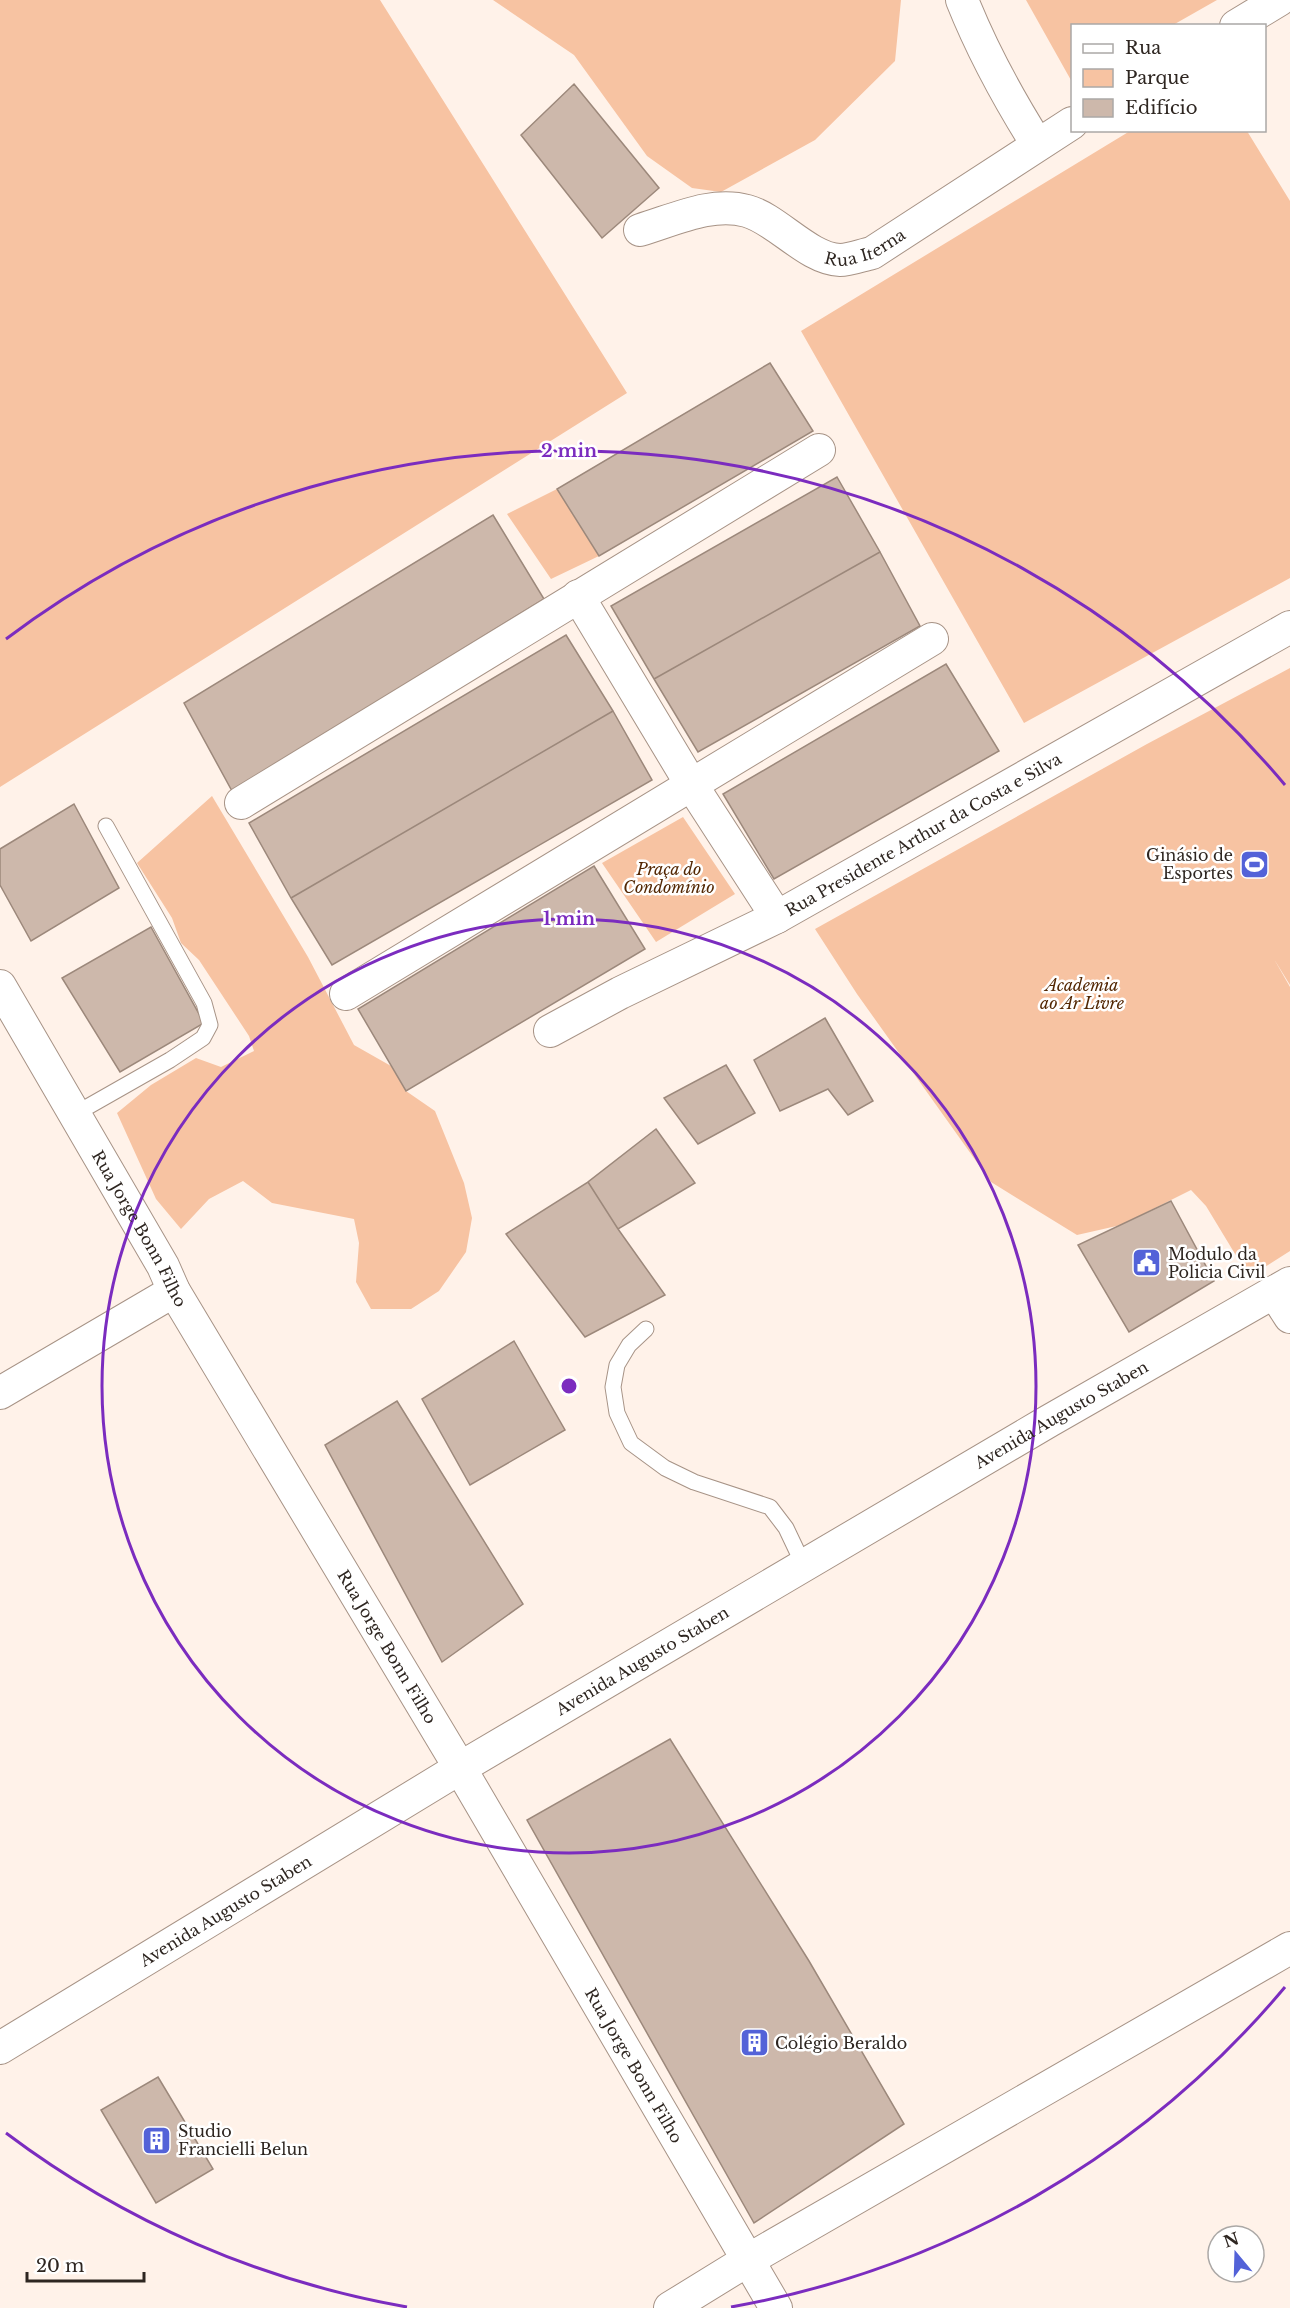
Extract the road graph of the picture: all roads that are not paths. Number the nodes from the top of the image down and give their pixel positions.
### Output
1 (962, 0) edge
2 (1279, 0) edge
3 (1239, 24) edge
4 (1071, 124) edge
5 (1038, 144) junction
6 (640, 230) dead end
7 (819, 450) dead end
8 (578, 596) junction
9 (1290, 627) edge
10 (932, 639) dead end
11 (691, 784) junction
12 (241, 803) dead end
13 (106, 826) dead end
14 (777, 917) junction
15 (0, 986) edge
16 (346, 994) dead end
17 (550, 1031) dead end
18 (75, 1114) junction
19 (174, 1291) junction
20 (1285, 1297) edge
21 (646, 1329) dead end
22 (0, 1393) edge
23 (804, 1566) junction
24 (460, 1768) junction
25 (1290, 1948) edge
26 (0, 2048) edge
27 (748, 2260) junction
28 (670, 2308) edge
29 (776, 2308) edge

1 - 5 street
2 - 3 street
4 - 5 street, Rua Iterna
5 - 6 street, Rua Iterna
7 - 8 street
8 - 11 street
8 - 12 street
9 - 14 street, Rua Presidente Arthur da Costa e Silva
10 - 11 street
11 - 14 street
11 - 16 street
13 - 18 lane
14 - 17 street, Rua Presidente Arthur da Costa e Silva
15 - 18 street, Rua Jorge Bonn Filho
18 - 19 street, Rua Jorge Bonn Filho
19 - 22 street
19 - 24 street, Rua Jorge Bonn Filho
20 - 23 street, Avenida Augusto Staben
21 - 23 lane
23 - 24 street, Avenida Augusto Staben
24 - 26 street, Avenida Augusto Staben
24 - 27 street, Rua Jorge Bonn Filho
25 - 27 street
27 - 28 street
27 - 29 street, Rua Jorge Bonn Filho

